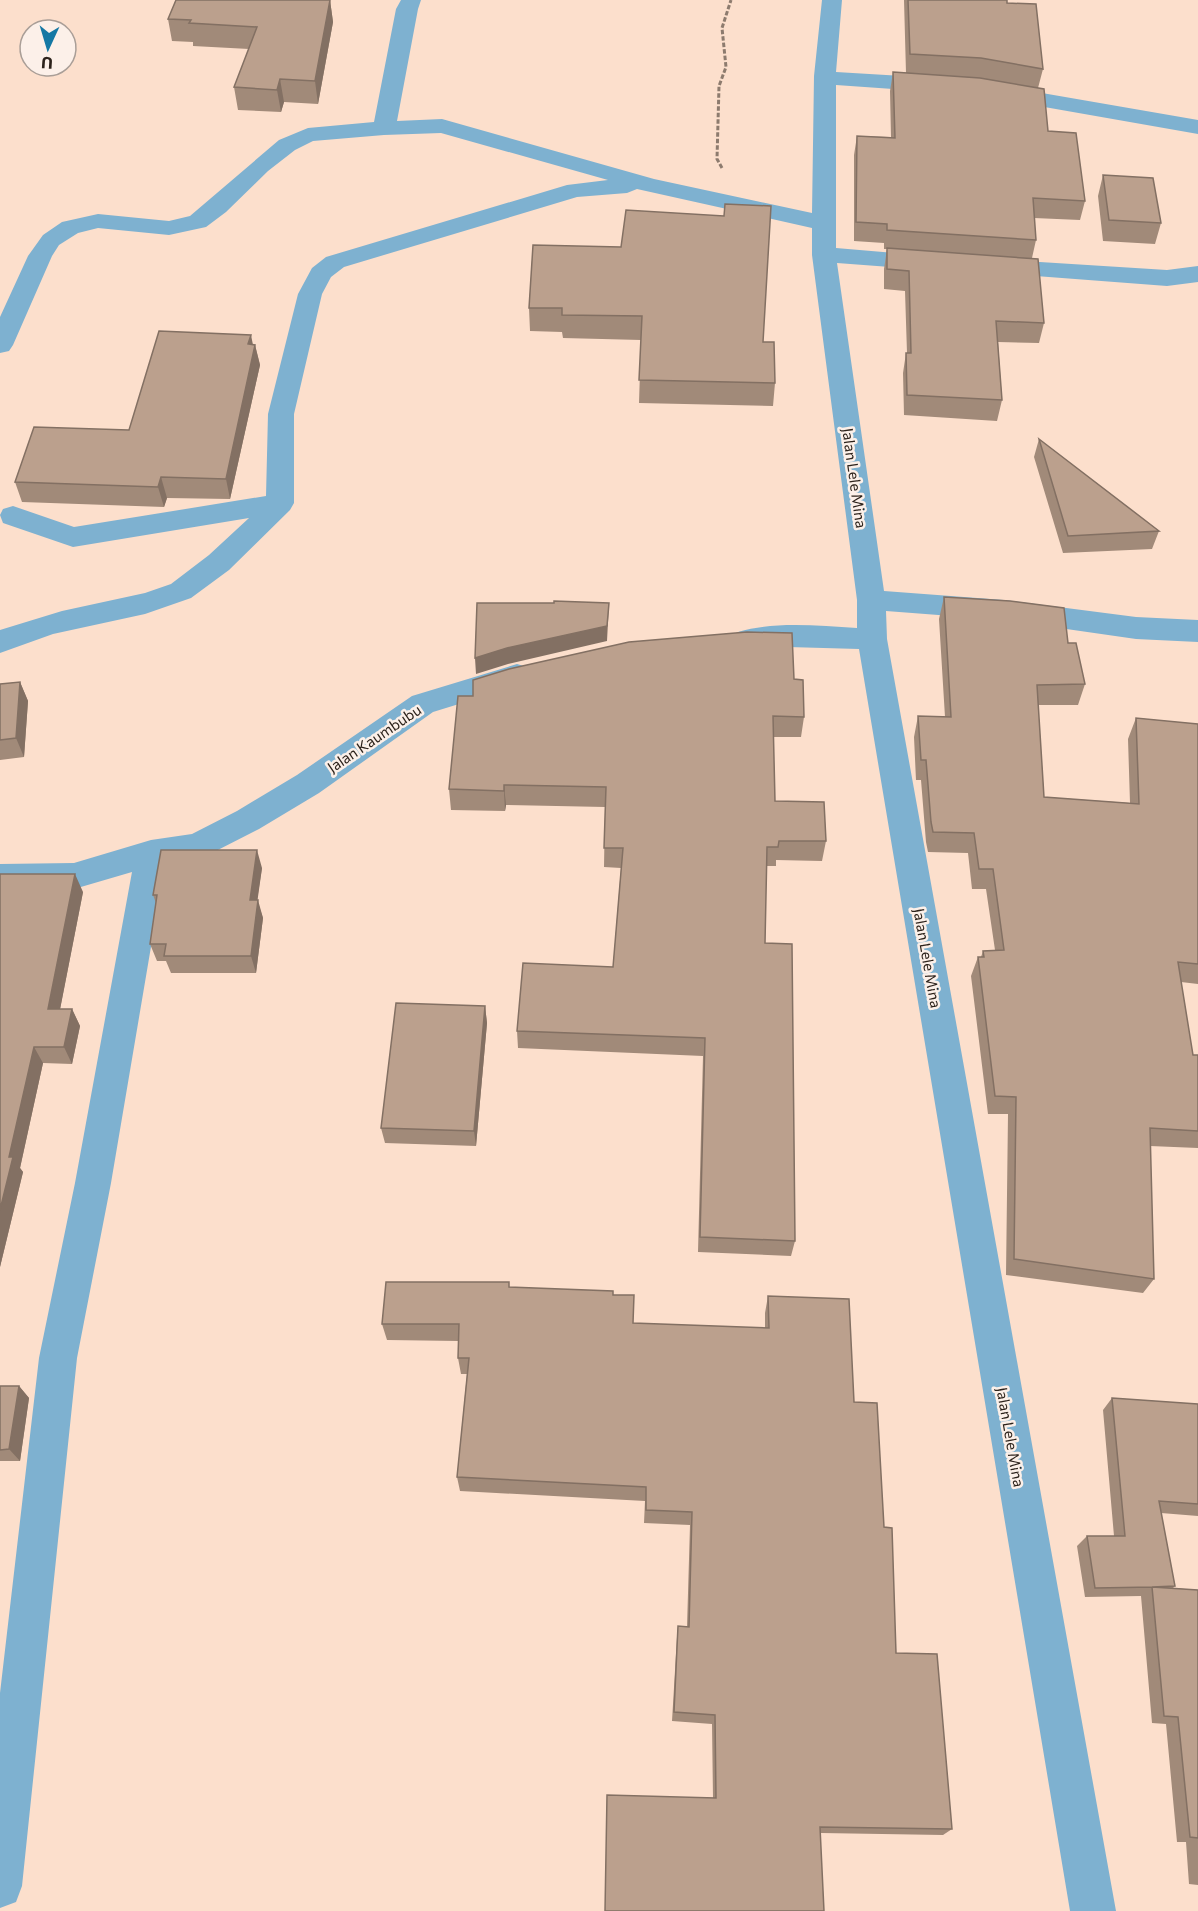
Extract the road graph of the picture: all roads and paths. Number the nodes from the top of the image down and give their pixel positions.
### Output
1 (411, 0) edge
2 (731, 0) edge
3 (832, 0) edge
4 (825, 78) junction
5 (954, 86) edge
6 (977, 88) edge
7 (1198, 127) edge
8 (384, 128) junction
9 (650, 185) junction
10 (748, 206) junction
11 (824, 223) junction
12 (824, 255) junction
13 (1198, 274) edge
14 (0, 345) edge
15 (280, 503) junction
16 (13, 516) dead end
17 (872, 600) junction
18 (1198, 631) edge
19 (872, 639) junction
20 (0, 642) edge
21 (720, 642) edge
22 (541, 670) edge
23 (151, 853) junction
24 (0, 877) edge
25 (0, 1886) edge
26 (1093, 1911) edge

1 - 8 street
2 - 10 path
3 - 4 street, Jalan Lele Mina
4 - 5 street
4 - 11 street, Jalan Lele Mina
6 - 7 street
8 - 9 street
8 - 14 street
9 - 10 street
9 - 15 street
10 - 11 street
11 - 12 street, Jalan Lele Mina
12 - 13 street
12 - 17 street, Jalan Lele Mina
15 - 16 street
15 - 20 street
17 - 18 street
17 - 19 street, Jalan Lele Mina
19 - 21 street
19 - 26 street, Jalan Lele Mina
22 - 23 street, Jalan Kaumbubu
23 - 24 street, Jalan Kaumbubu
23 - 25 street

